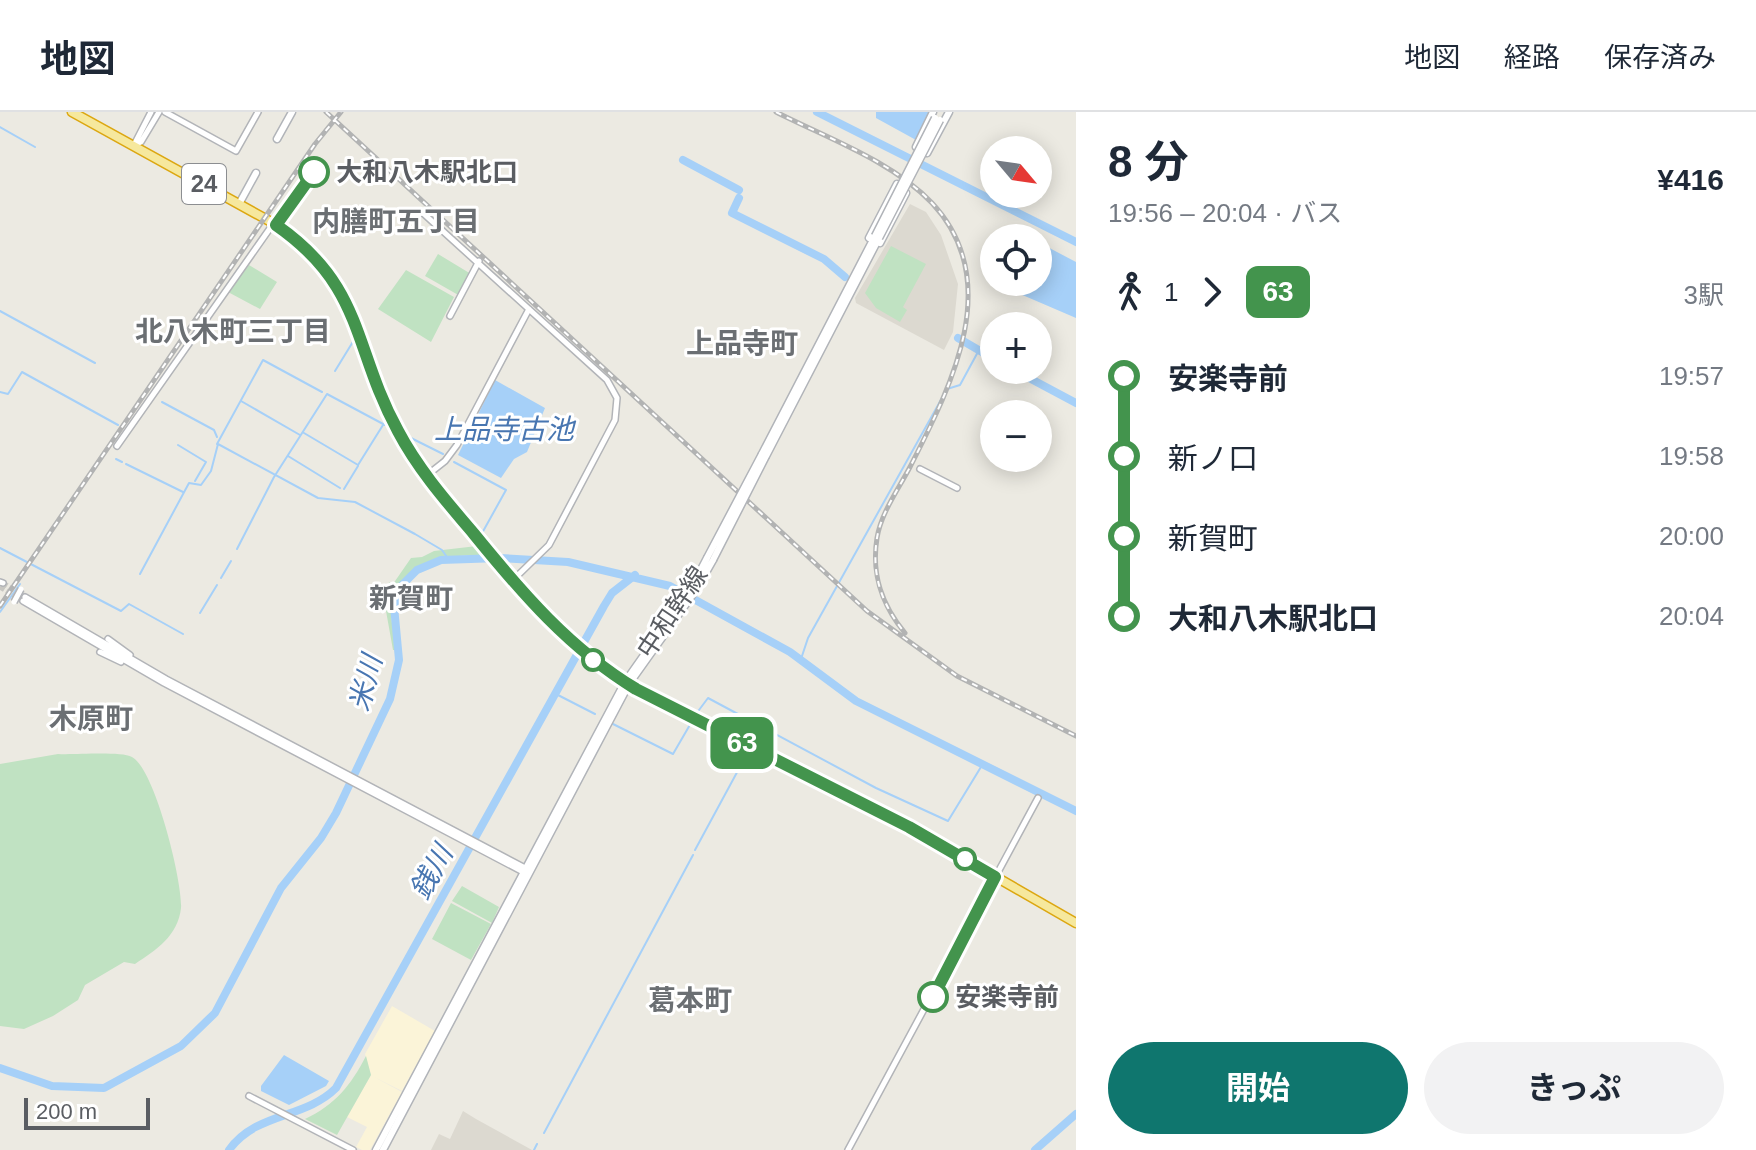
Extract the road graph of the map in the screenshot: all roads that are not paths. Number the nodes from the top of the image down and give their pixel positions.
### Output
1 (72, 112) edge
2 (151, 112) edge
3 (162, 112) edge
4 (258, 112) edge
5 (292, 112) edge
6 (940, 114) edge
7 (277, 139) dead end
8 (133, 146) junction
9 (922, 150) junction
10 (256, 173) dead end
11 (910, 173) dead end
12 (897, 184) dead end
13 (906, 193) dead end
14 (239, 204) junction
15 (424, 214) dead end
16 (273, 223) junction
17 (479, 261) junction
18 (843, 301) junction
19 (529, 309) junction
20 (450, 316) dead end
21 (117, 446) dead end
22 (920, 469) dead end
23 (426, 476) junction
24 (957, 488) dead end
25 (513, 580) junction
26 (21, 589) dead end
27 (24, 599) tunnel mouth
28 (14, 602) dead end
29 (108, 639) dead end
30 (100, 652) dead end
31 (140, 666) junction
32 (627, 683) junction
33 (1038, 798) dead end
34 (526, 871) junction
35 (995, 877) junction
36 (1076, 923) edge
37 (249, 1096) dead end
38 (353, 1150) edge
39 (376, 1150) edge
40 (383, 1150) edge
41 (848, 1150) edge

1 - 8 highway, 24
2 - 8 street
3 - 4 street
3 - 8 street
5 - 7 main road
6 - 9 main road
6 - 9 main road
6 - 18 main road, 中和幹線, bridge
8 - 14 highway, 24
9 - 11 street, bridge
10 - 14 main road
12 - 18 main road
13 - 18 main road
14 - 16 highway, 24
15 - 17 street
16 - 21 street
16 - 23 highway, 24
17 - 19 street
17 - 20 street
18 - 32 main road, 中和幹線, bridge
19 - 23 street
19 - 25 street
22 - 24 street
23 - 25 highway, 24
25 - 32 highway, 24
26 - 28 street, bridge
27 - 31 street
29 - 31 street
30 - 31 street
31 - 34 street
32 - 34 main road, 中和幹線
32 - 35 highway, 24
33 - 35 street
34 - 39 main road, 中和幹線
34 - 40 main road, 中和幹線
35 - 36 highway, 24
35 - 41 street
37 - 38 street

